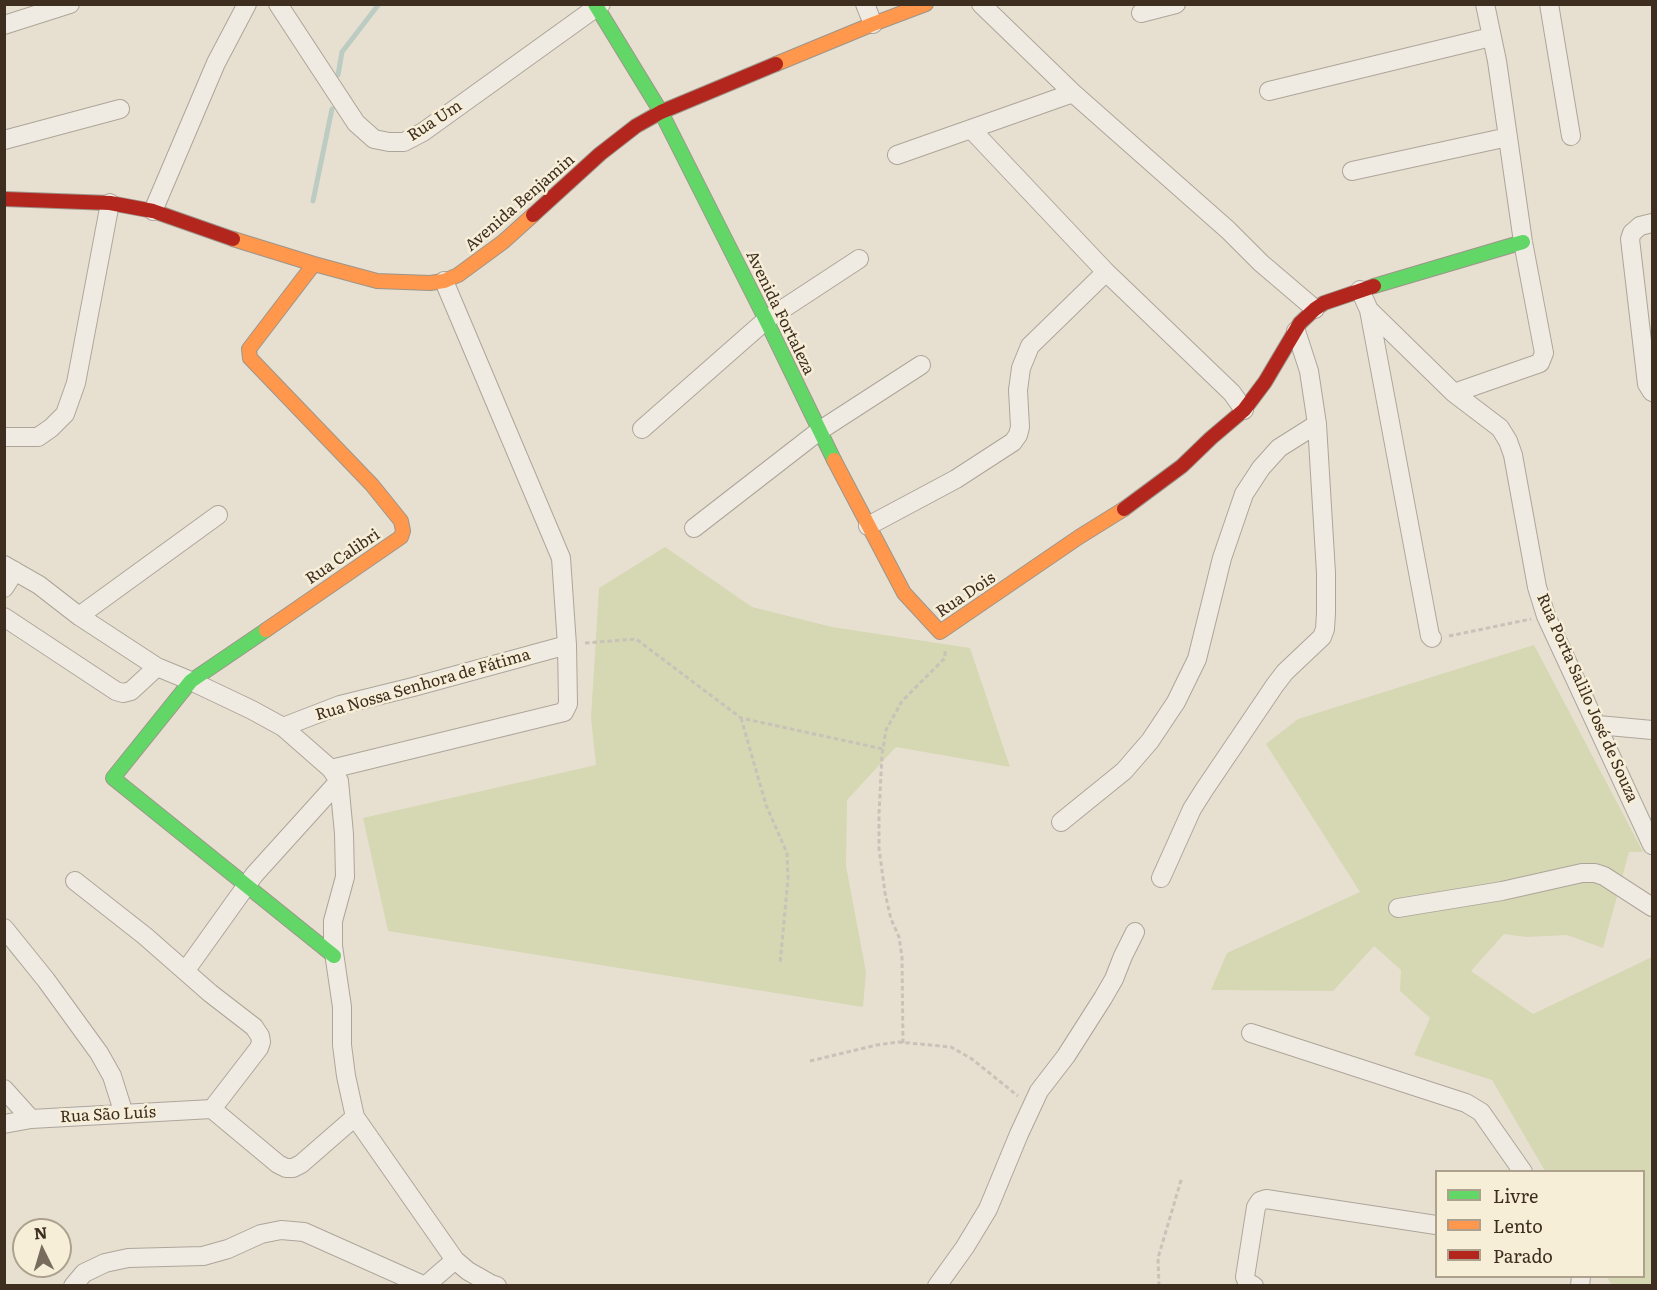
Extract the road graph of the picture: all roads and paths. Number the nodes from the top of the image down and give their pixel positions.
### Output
1 (70, 4) edge
2 (247, 4) edge
3 (278, 4) edge
4 (865, 4) edge
5 (926, 4) edge
6 (981, 4) edge
7 (1176, 4) edge
8 (1485, 4) edge
9 (1549, 4) edge
10 (598, 5) edge
11 (1141, 13) dead end
12 (873, 24) junction
13 (4, 25) edge
14 (1491, 37) junction
15 (1269, 91) dead end
16 (1073, 93) junction
17 (120, 109) dead end
18 (661, 112) junction
19 (971, 129) junction
20 (1571, 136) dead end
21 (1508, 137) junction
22 (4, 140) edge
23 (897, 155) dead end
24 (1352, 171) dead end
25 (4, 199) edge
26 (110, 203) junction
27 (153, 211) junction
28 (1653, 223) edge
29 (1523, 242) junction
30 (859, 259) dead end
31 (314, 264) junction
32 (1106, 272) junction
33 (444, 281) junction
34 (1360, 290) junction
35 (1314, 309) junction
36 (1369, 310) junction
37 (766, 320) junction
38 (1296, 331) junction
39 (921, 365) dead end
40 (1650, 388) edge
41 (1454, 393) junction
42 (1245, 410) junction
43 (1317, 424) junction
44 (642, 429) dead end
45 (819, 431) junction
46 (4, 438) edge
47 (218, 515) dead end
48 (868, 526) junction
49 (694, 528) dead end
50 (10, 568) edge
51 (4, 588) edge
52 (79, 616) junction
53 (1546, 616) junction
54 (4, 617) edge
55 (940, 632) junction
56 (1432, 638) joint
57 (567, 645) junction
58 (157, 667) junction
59 (191, 681) junction
60 (741, 718) junction
61 (1598, 725) junction
62 (284, 727) junction
63 (1653, 730) edge
64 (883, 750) junction
65 (335, 775) junction
66 (1061, 822) dead end
67 (1652, 844) edge
68 (1161, 878) dead end
69 (75, 881) dead end
70 (247, 885) junction
71 (1653, 907) edge
72 (1398, 908) dead end
73 (4, 928) edge
74 (1135, 932) dead end
75 (334, 956) junction
76 (780, 964) dead end
77 (186, 970) junction
78 (1251, 1033) dead end
79 (903, 1043) junction
80 (810, 1061) dead end
81 (4, 1089) edge
82 (1031, 1107) junction
83 (212, 1109) junction
84 (124, 1114) junction
85 (355, 1117) junction
86 (31, 1119) junction
87 (4, 1124) edge
88 (1522, 1170) edge
89 (1182, 1177) dead end
90 (1435, 1225) edge
91 (455, 1260) junction
92 (493, 1285) edge
93 (73, 1286) edge
94 (425, 1286) edge
95 (937, 1286) edge
96 (1159, 1286) edge
97 (1254, 1286) edge

1 - 13 street
2 - 27 street
3 - 10 street, Rua Um
4 - 12 street
5 - 12 street, Avenida Benjamin
6 - 16 street
7 - 11 street
8 - 14 street
9 - 20 street
10 - 18 street, Avenida Fortaleza
12 - 18 street, Avenida Benjamin
14 - 15 street
14 - 21 street
16 - 19 street
16 - 35 street
17 - 22 street
18 - 33 street, Avenida Benjamin
18 - 37 street, Avenida Fortaleza
19 - 23 street
19 - 32 street
21 - 24 street
21 - 29 street
25 - 26 street, Avenida Benjamin
26 - 27 street, Avenida Benjamin
26 - 46 street
27 - 31 street, Avenida Benjamin
28 - 40 street
29 - 34 street
29 - 41 street
30 - 37 street
31 - 33 street, Avenida Benjamin
31 - 59 street, Rua Calibri
32 - 42 street
32 - 48 street
33 - 57 street
34 - 35 street
34 - 36 street, Rua Porta Salilo José de Souza
35 - 38 street, Rua Dois
36 - 41 street, Rua Porta Salilo José de Souza
36 - 56 street
37 - 44 street
37 - 45 street, Avenida Fortaleza
38 - 42 street, Rua Dois
38 - 43 street
39 - 45 street
41 - 53 street, Rua Porta Salilo José de Souza
42 - 55 street, Rua Dois
43 - 66 street
43 - 68 street
45 - 48 street, Avenida Fortaleza
45 - 49 street
47 - 52 street
48 - 55 street, Avenida Fortaleza
50 - 51 street
50 - 52 street
52 - 58 street
53 - 56 path
53 - 61 street, Rua Porta Salilo José de Souza
54 - 58 street
55 - 64 path, Rua Dois
57 - 60 path
57 - 62 street, Rua Nossa Senhora de Fátima
57 - 65 street
58 - 59 street
59 - 62 street
59 - 70 street
60 - 64 path
60 - 76 path
61 - 63 street
61 - 67 street, Rua Porta Salilo José de Souza
62 - 65 street
64 - 79 path, Rua Dois
65 - 70 street
65 - 75 street
69 - 77 street
70 - 75 street
70 - 77 street
71 - 72 street
73 - 84 street
74 - 82 street
75 - 85 street
77 - 83 street
78 - 88 street
79 - 80 path
79 - 82 path
81 - 86 street
82 - 95 street
83 - 84 street, Rua São Luís
83 - 85 street
84 - 86 street, Rua São Luís
85 - 91 street
86 - 87 street, Rua São Luís
89 - 96 path
90 - 97 street
91 - 92 street
91 - 94 street
93 - 94 street

